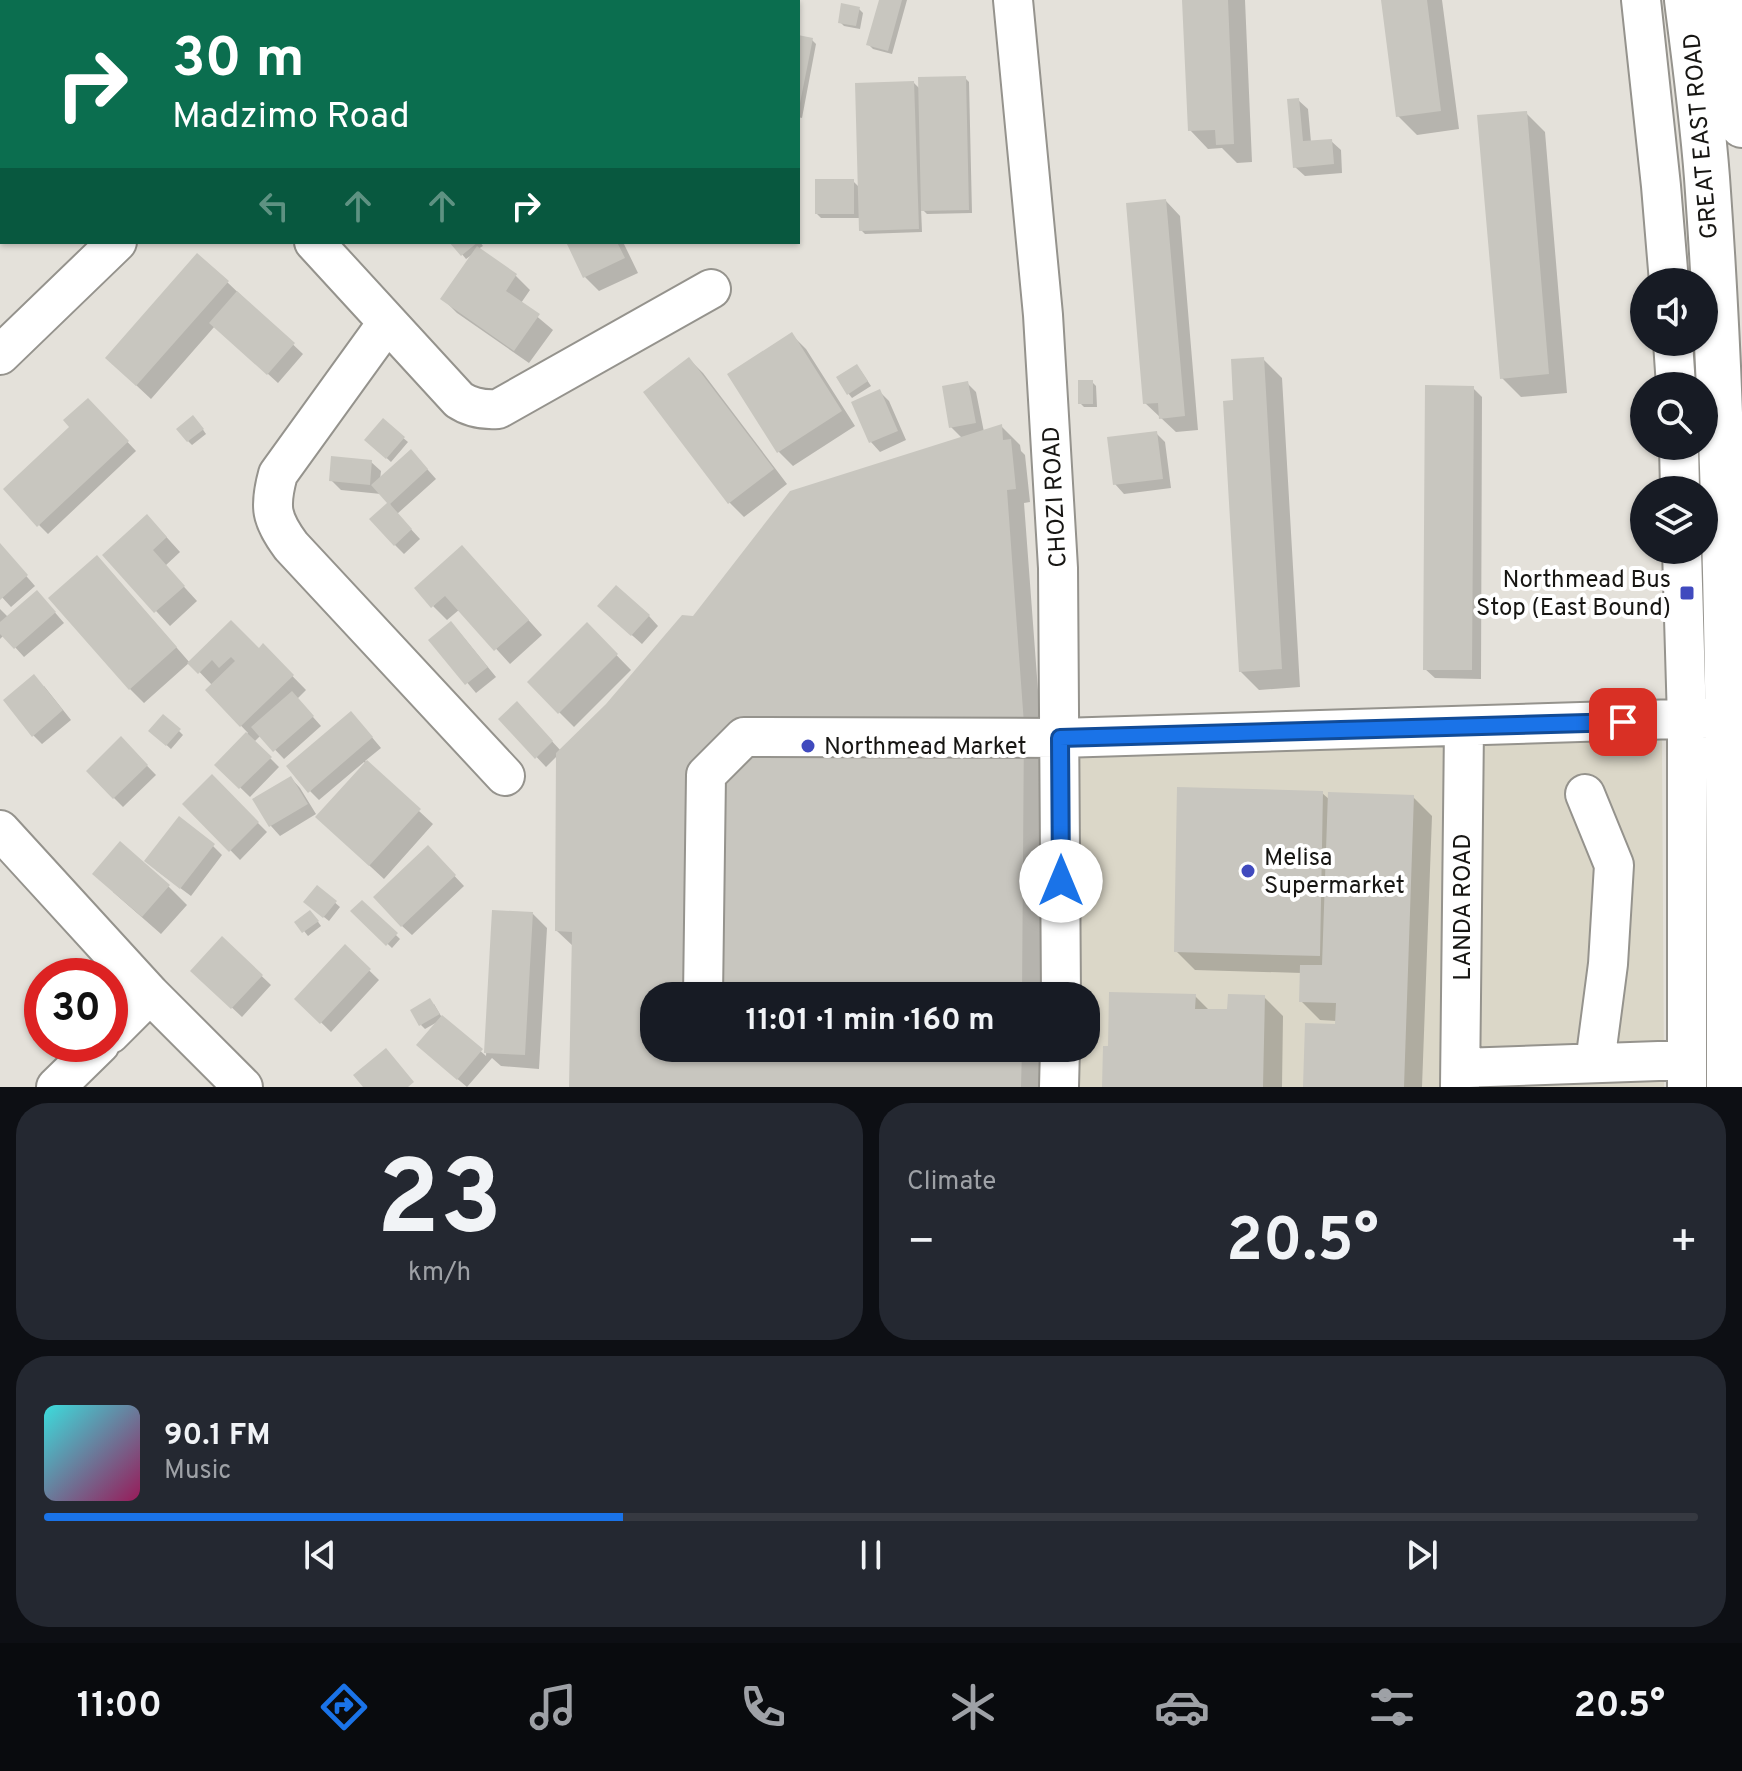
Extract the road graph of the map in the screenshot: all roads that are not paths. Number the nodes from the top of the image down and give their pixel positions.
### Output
1 (1013, 0) edge
2 (1641, 0) edge
3 (1687, 0) edge
4 (1725, 0) edge
5 (1742, 125) edge
6 (115, 244) edge
7 (316, 244) edge
8 (1668, 268) edge
9 (711, 289) dead end
10 (387, 323) junction
11 (0, 355) edge
12 (1685, 564) edge
13 (1719, 718) edge
14 (1464, 727) junction
15 (1060, 738) junction
16 (505, 776) dead end
17 (1585, 794) dead end
18 (0, 830) edge
19 (703, 982) edge
20 (1061, 982) edge
21 (150, 994) junction
22 (128, 1016) edge
23 (82, 1062) edge
24 (1060, 1062) edge
25 (1595, 1063) junction
26 (1687, 1073) edge
27 (1460, 1077) edge
28 (56, 1087) edge
29 (243, 1087) edge
30 (1059, 1087) edge
31 (1729, 1087) edge

1 - 15 street, CHOZI ROAD
2 - 8 street
3 - 13 main road, GREAT EAST ROAD
4 - 5 main road, GREAT EAST ROAD
6 - 11 street
7 - 10 street
9 - 10 street
10 - 16 street
12 - 13 street
13 - 14 street
13 - 26 street
13 - 31 main road, GREAT EAST ROAD
14 - 15 street
14 - 27 street, LANDA ROAD
15 - 19 street
15 - 20 street, CHOZI ROAD
17 - 25 street
18 - 21 street
21 - 22 street
21 - 29 street
23 - 28 street
24 - 30 street
25 - 26 street
25 - 27 street

